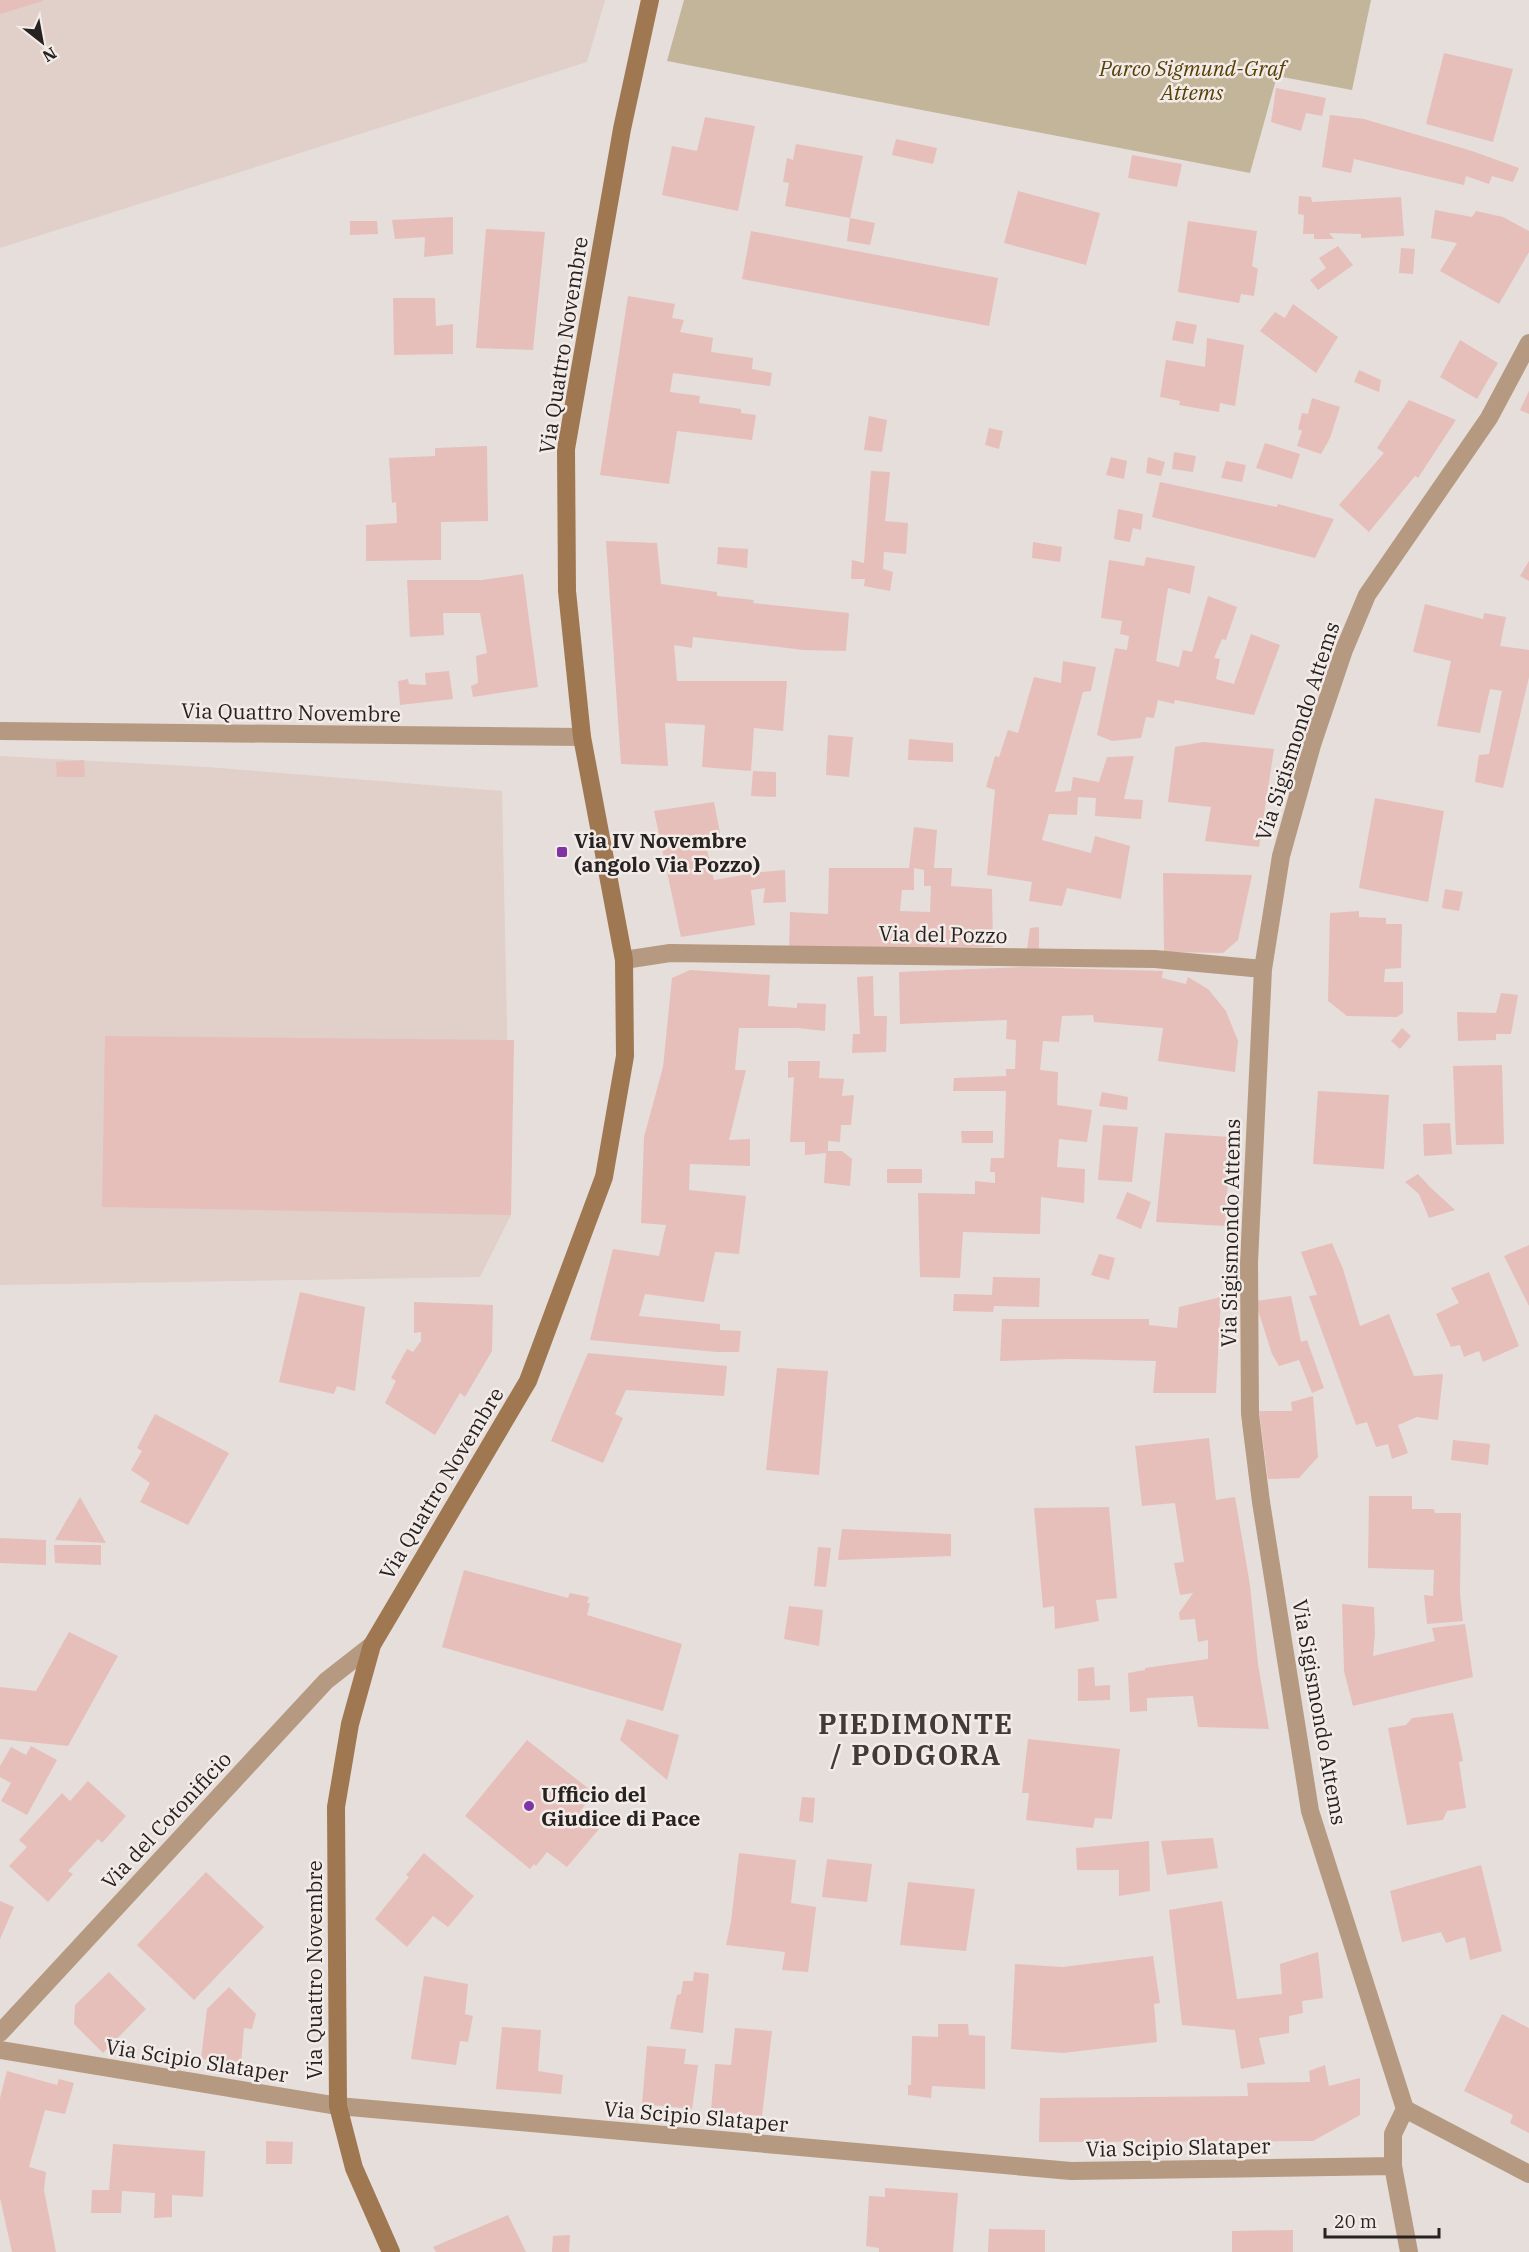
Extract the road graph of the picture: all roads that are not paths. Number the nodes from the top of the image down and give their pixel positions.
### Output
1 (650, 0) edge
2 (1529, 343) edge
3 (0, 731) edge
4 (582, 737) junction
5 (624, 960) junction
6 (1263, 969) junction
7 (372, 1645) junction
8 (0, 2033) edge
9 (0, 2050) edge
10 (338, 2106) junction
11 (1405, 2109) junction
12 (1393, 2166) junction
13 (1529, 2174) edge
14 (391, 2252) edge
15 (1408, 2252) edge

1 - 4 main road, Via Quattro Novembre
2 - 6 street, Via Sigismondo Attems
3 - 4 street, Via Quattro Novembre
4 - 5 main road, Via Quattro Novembre
5 - 6 street, Via del Pozzo
5 - 7 main road, Via Quattro Novembre
6 - 11 street, Via Sigismondo Attems
7 - 8 street, Via del Cotonificio
7 - 10 main road, Via Quattro Novembre
9 - 10 street, Via Scipio Slataper
10 - 12 street, Via Scipio Slataper
10 - 14 main road, Via Quattro Novembre
11 - 12 street
11 - 13 street
12 - 15 street

